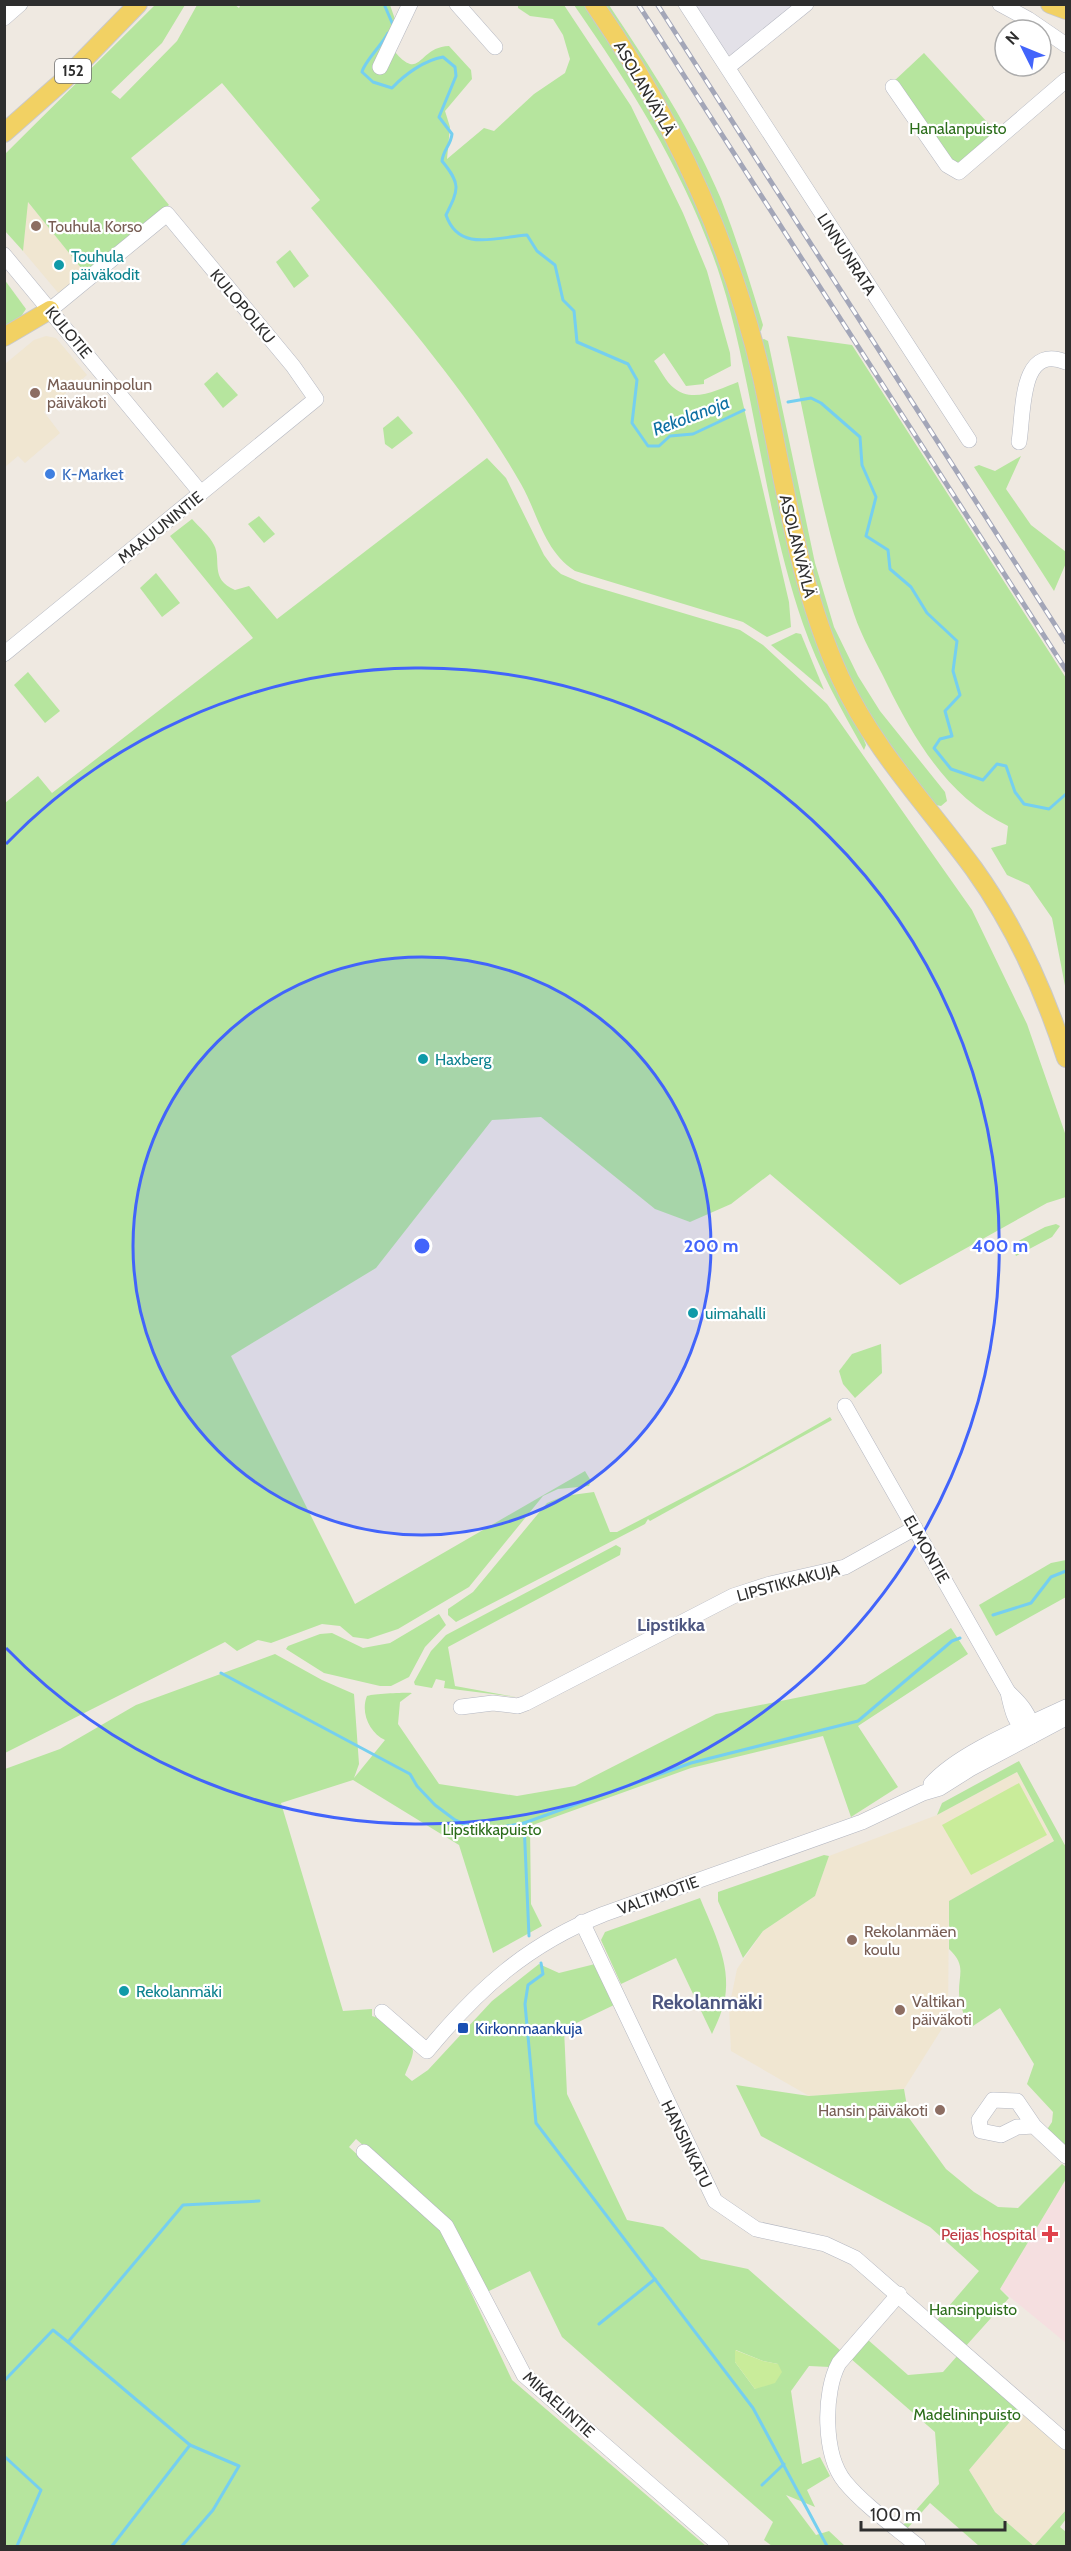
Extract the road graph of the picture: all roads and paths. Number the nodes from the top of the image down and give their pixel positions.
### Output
1 (21, 4) edge
2 (138, 4) edge
3 (410, 4) edge
4 (457, 4) edge
5 (594, 4) edge
6 (686, 4) edge
7 (806, 4) edge
8 (1000, 4) edge
9 (1050, 4) edge
10 (1066, 10) edge
11 (4, 18) edge
12 (1066, 45) edge
13 (495, 47) dead end
14 (380, 67) dead end
15 (728, 67) junction
16 (1066, 80) edge
17 (893, 87) dead end
18 (4, 133) edge
19 (4, 255) edge
20 (50, 310) junction
21 (4, 338) edge
22 (1066, 362) edge
23 (316, 399) joint
24 (969, 440) dead end
25 (1018, 442) dead end
26 (201, 493) junction
27 (4, 654) edge
28 (1066, 1058) edge
29 (845, 1406) dead end
30 (915, 1528) junction
31 (461, 1707) dead end
32 (1066, 1707) edge
33 (1066, 1718) edge
34 (1028, 1729) junction
35 (582, 1922) junction
36 (382, 2012) dead end
37 (1034, 2126) dead end
38 (364, 2152) dead end
39 (1066, 2156) edge
40 (899, 2294) junction
41 (1066, 2442) edge
42 (721, 2547) edge
43 (918, 2547) edge

1 - 11 street
2 - 18 main road, 152
3 - 14 street
4 - 13 street
5 - 28 main road, ASOLANVÄYLÄ
6 - 15 street, LINNUNRATA
7 - 15 street
8 - 12 street
9 - 10 main road
15 - 24 street, LINNUNRATA
16 - 17 street
19 - 20 street, KULOTIE
20 - 21 main road
20 - 23 street, KULOPOLKU
20 - 26 street, KULOTIE
22 - 25 street
23 - 26 street, MAAUUNINTIE
26 - 27 street, MAAUUNINTIE
29 - 30 street, ELMONTIE
30 - 31 street, LIPSTIKKAKUJA
30 - 34 street, ELMONTIE
32 - 34 street, VALTIMOTIE
33 - 34 street, VALTIMOTIE
34 - 35 street, VALTIMOTIE
35 - 36 street, VALTIMOTIE
35 - 40 street, HANSINKATU
37 - 39 street
38 - 42 street, MIKAELINTIE
40 - 41 street, HANSINKATU
40 - 43 street

